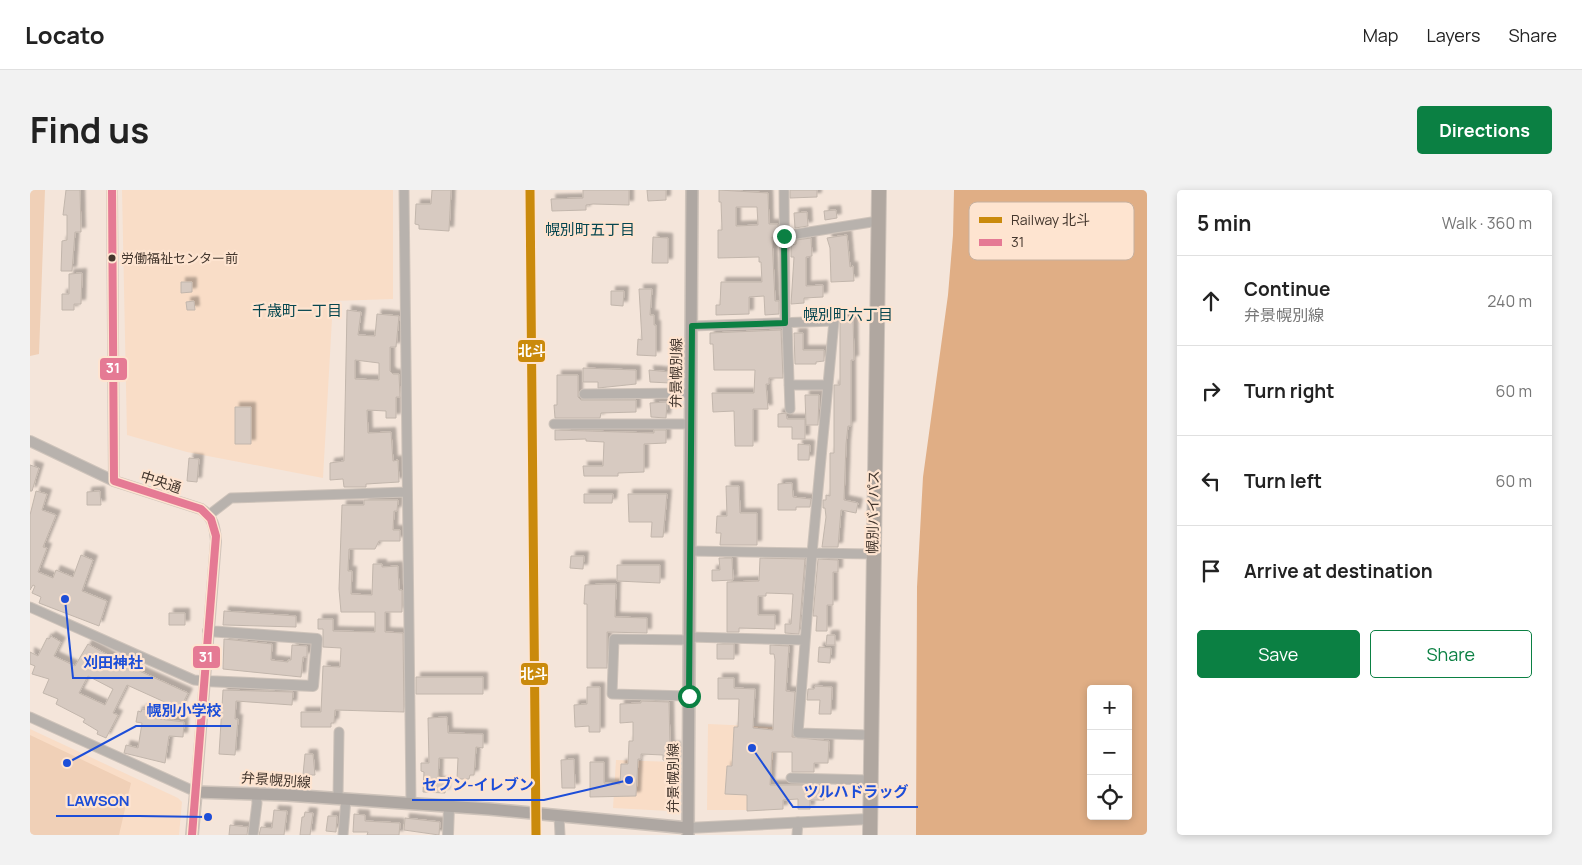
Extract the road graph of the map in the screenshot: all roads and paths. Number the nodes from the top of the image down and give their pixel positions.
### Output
1 (112, 190) edge
2 (404, 190) edge
3 (692, 190) edge
4 (784, 190) edge
5 (879, 190) edge
6 (878, 220) junction
7 (784, 236) junction
8 (786, 323) junction
9 (692, 326) junction
10 (789, 385) junction
11 (827, 385) junction
12 (691, 393) junction
13 (584, 394) dead end
14 (790, 409) dead end
15 (554, 424) dead end
16 (690, 424) junction
17 (30, 441) edge
18 (114, 480) junction
19 (407, 492) junction
20 (209, 514) junction
21 (690, 550) junction
22 (812, 553) junction
23 (872, 554) junction
24 (30, 607) edge
25 (208, 631) junction
26 (689, 638) junction
27 (805, 640) junction
28 (205, 680) junction
29 (689, 696) junction
30 (30, 717) edge
31 (339, 732) dead end
32 (870, 735) junction
33 (792, 778) dead end
34 (869, 780) junction
35 (196, 792) junction
36 (256, 793) junction
37 (342, 799) junction
38 (411, 804) junction
39 (450, 807) junction
40 (559, 816) junction
41 (869, 819) junction
42 (798, 822) junction
43 (688, 832) edge
44 (192, 835) edge
45 (253, 835) edge
46 (342, 835) edge
47 (448, 835) edge
48 (560, 835) edge
49 (797, 835) edge
50 (870, 835) edge

1 - 18 street
2 - 19 street
3 - 9 main road, 弁景幌別線
4 - 7 street
5 - 6 highway, 幌別バイパス
6 - 7 street
6 - 23 highway, 幌別バイパス
7 - 8 street
8 - 9 street
8 - 10 street
8 - 11 street
9 - 12 main road, 弁景幌別線
10 - 11 street
10 - 14 street
11 - 22 street
12 - 13 street
12 - 16 main road, 弁景幌別線
15 - 16 street
16 - 21 main road, 弁景幌別線
17 - 18 street, 中央通
18 - 20 street, 中央通
19 - 20 street
19 - 38 street
20 - 25 street
21 - 22 street
21 - 26 main road, 弁景幌別線
22 - 23 street
22 - 27 street
23 - 32 highway, 幌別バイパス
24 - 28 street
25 - 28 street
25 - 28 street
26 - 27 street
26 - 29 main road, 弁景幌別線
26 - 29 street
27 - 32 street
28 - 35 street
29 - 43 main road, 弁景幌別線
30 - 35 street
31 - 37 street
32 - 34 highway, 幌別バイパス
33 - 34 street
34 - 41 highway, 幌別バイパス
35 - 36 main road, 弁景幌別線
35 - 44 main road
36 - 37 main road, 弁景幌別線
36 - 45 street
37 - 38 main road, 弁景幌別線
37 - 46 street
38 - 39 main road, 弁景幌別線
39 - 40 main road, 弁景幌別線
39 - 47 street
40 - 43 main road, 弁景幌別線
40 - 48 street
41 - 42 street
41 - 50 highway, 幌別バイパス
42 - 43 street
42 - 49 street

